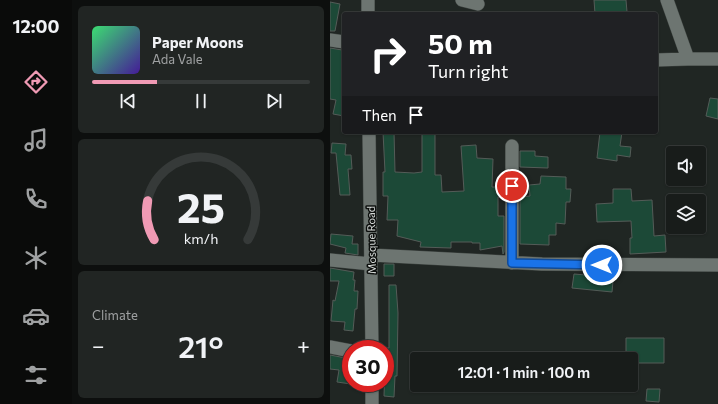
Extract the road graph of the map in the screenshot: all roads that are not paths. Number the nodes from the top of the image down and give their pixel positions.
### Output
1 (368, 0) edge
2 (462, 0) edge
3 (667, 0) edge
4 (478, 4) dead end
5 (368, 12) edge
6 (330, 40) edge
7 (342, 42) edge
8 (688, 58) junction
9 (718, 59) edge
10 (658, 60) edge
11 (370, 134) edge
12 (512, 146) dead end
13 (330, 260) edge
14 (371, 260) junction
15 (512, 263) junction
16 (718, 265) edge
17 (372, 340) edge
18 (330, 346) edge
19 (342, 348) edge
20 (372, 392) edge
21 (372, 404) edge

1 - 5 street
2 - 4 street
3 - 8 street
6 - 7 street
8 - 9 street
8 - 10 street
11 - 14 street, Mosque Road
12 - 15 street
13 - 14 street
14 - 15 street
14 - 17 street, Mosque Road
15 - 16 street
18 - 19 street
20 - 21 street

